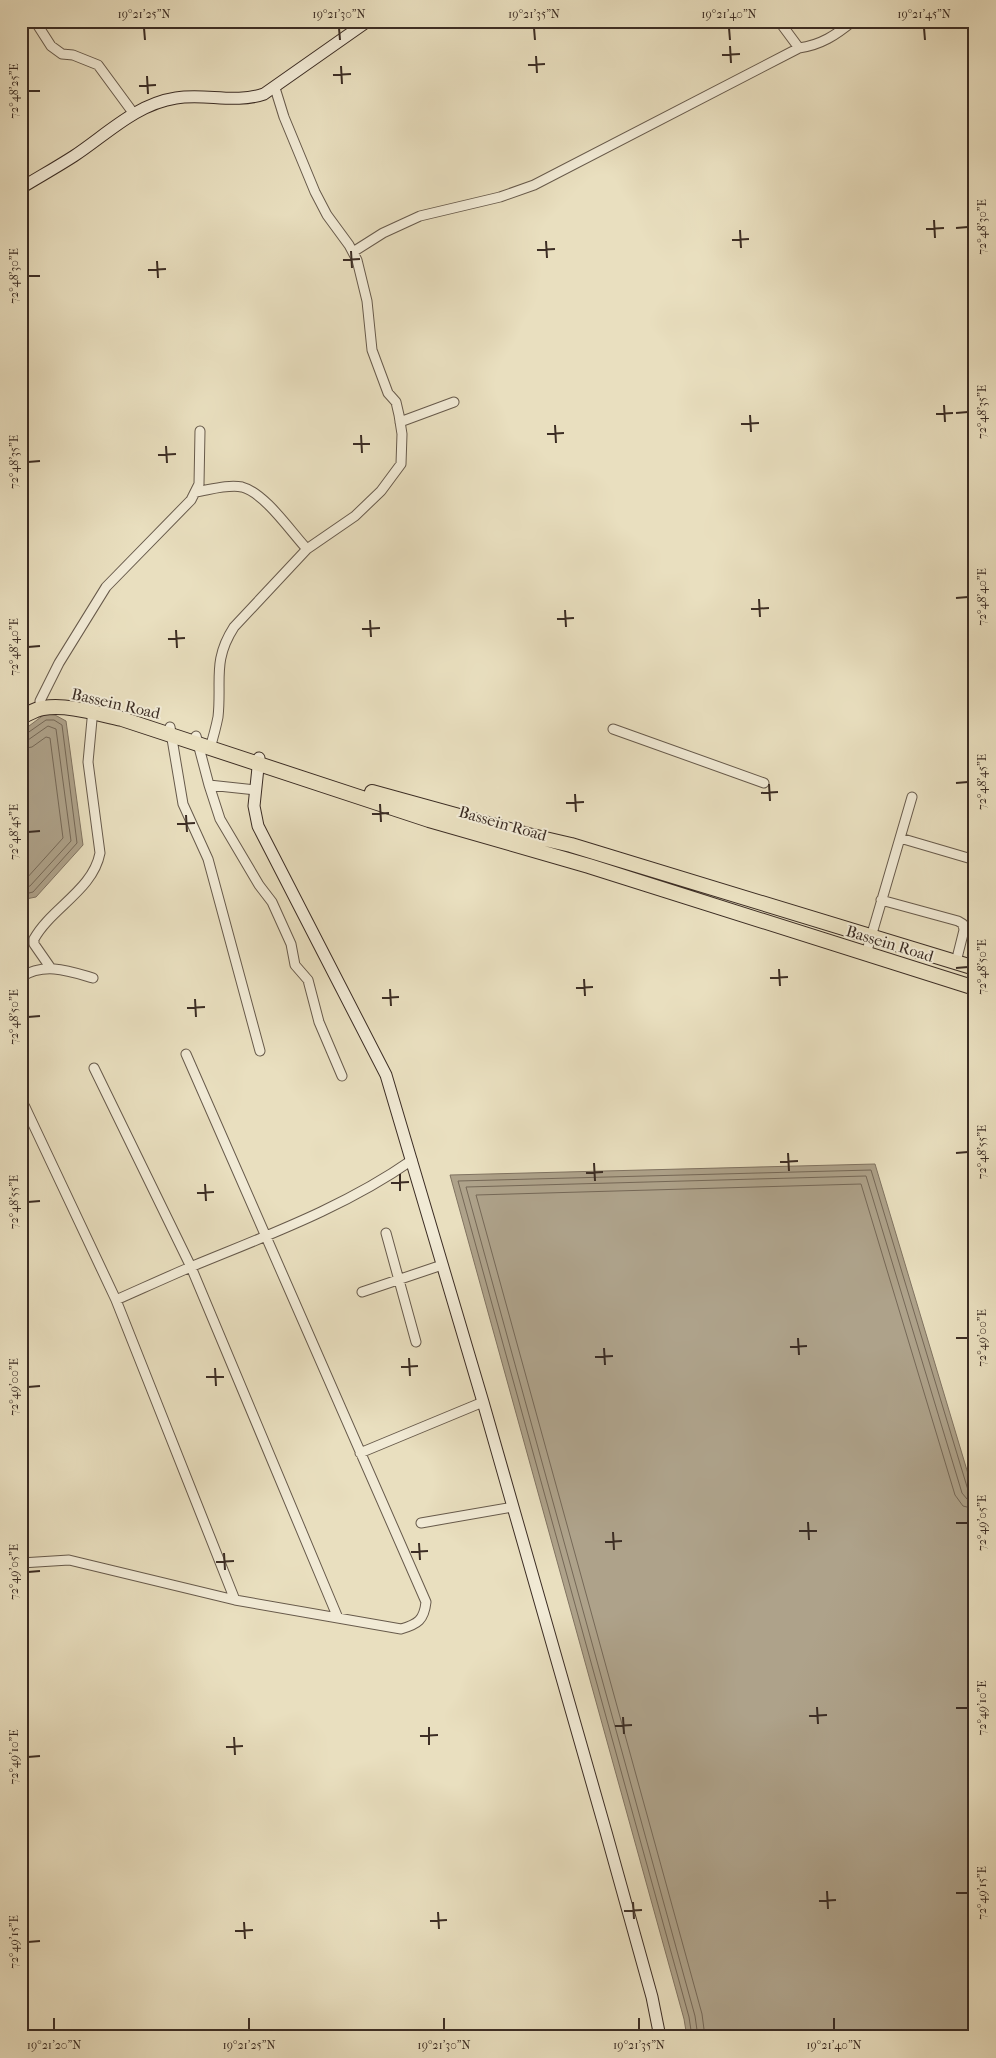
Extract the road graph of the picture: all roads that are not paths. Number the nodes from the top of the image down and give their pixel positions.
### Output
1 (35, 21) edge
2 (368, 21) edge
3 (779, 21) edge
4 (853, 21) edge
5 (799, 48) junction
6 (274, 88) junction
7 (134, 114) junction
8 (21, 188) edge
9 (353, 252) junction
10 (454, 402) dead end
11 (400, 422) junction
12 (200, 431) dead end
13 (195, 492) junction
14 (307, 549) junction
15 (41, 704) junction
16 (21, 706) edge
17 (93, 709) junction
18 (21, 717) edge
19 (612, 728) dead end
20 (171, 731) junction
21 (204, 742) junction
22 (259, 761) junction
23 (764, 783) dead end
24 (208, 785) junction
25 (256, 790) junction
26 (912, 797) dead end
27 (900, 838) junction
28 (975, 860) edge
29 (705, 886) junction
30 (881, 900) junction
31 (701, 902) junction
32 (870, 936) junction
33 (866, 954) junction
34 (956, 962) junction
35 (50, 967) junction
36 (975, 968) edge
37 (21, 977) edge
38 (93, 978) dead end
39 (975, 988) edge
40 (260, 1051) dead end
41 (186, 1054) dead end
42 (94, 1068) dead end
43 (342, 1076) dead end
44 (21, 1103) edge
45 (412, 1160) junction
46 (386, 1233) dead end
47 (265, 1237) junction
48 (442, 1265) junction
49 (191, 1267) junction
50 (398, 1279) junction
51 (362, 1292) dead end
52 (116, 1300) junction
53 (416, 1342) dead end
54 (483, 1402) junction
55 (360, 1453) junction
56 (512, 1507) junction
57 (421, 1523) dead end
58 (21, 1563) edge
59 (235, 1600) junction
60 (338, 1618) junction
61 (660, 2037) edge

1 - 7 street
2 - 6 street
3 - 5 street
4 - 5 street
5 - 9 street
6 - 7 street
6 - 9 street
7 - 8 street
9 - 11 street
10 - 11 street
11 - 14 street
12 - 13 street
13 - 14 street
13 - 15 street
14 - 21 street
15 - 16 main road
15 - 17 main road, Bassein Road
15 - 18 main road, Bassein Road
17 - 20 main road, Bassein Road
17 - 35 street
19 - 23 street
20 - 21 main road, Bassein Road
20 - 40 street
21 - 22 main road, Bassein Road
21 - 24 street
22 - 25 street
22 - 29 main road, Bassein Road
22 - 31 main road, Bassein Road
24 - 25 street
24 - 43 street
25 - 45 street
26 - 27 street
27 - 28 street
27 - 30 street
29 - 31 main road
29 - 32 main road, Bassein Road
30 - 32 street
30 - 34 street
31 - 33 main road, Bassein Road
32 - 33 street
32 - 34 main road, Bassein Road
33 - 39 main road, Bassein Road
34 - 36 main road, Bassein Road
35 - 37 street
35 - 38 street
41 - 47 street
42 - 49 street
44 - 52 street
45 - 47 street
45 - 48 street
46 - 50 street
47 - 49 street
47 - 55 street
48 - 50 street
48 - 54 street
49 - 52 street
49 - 60 street
50 - 51 street
50 - 53 street
52 - 59 street
54 - 55 street
54 - 56 street
55 - 60 street
56 - 57 street
56 - 61 street
58 - 59 street
59 - 60 street

